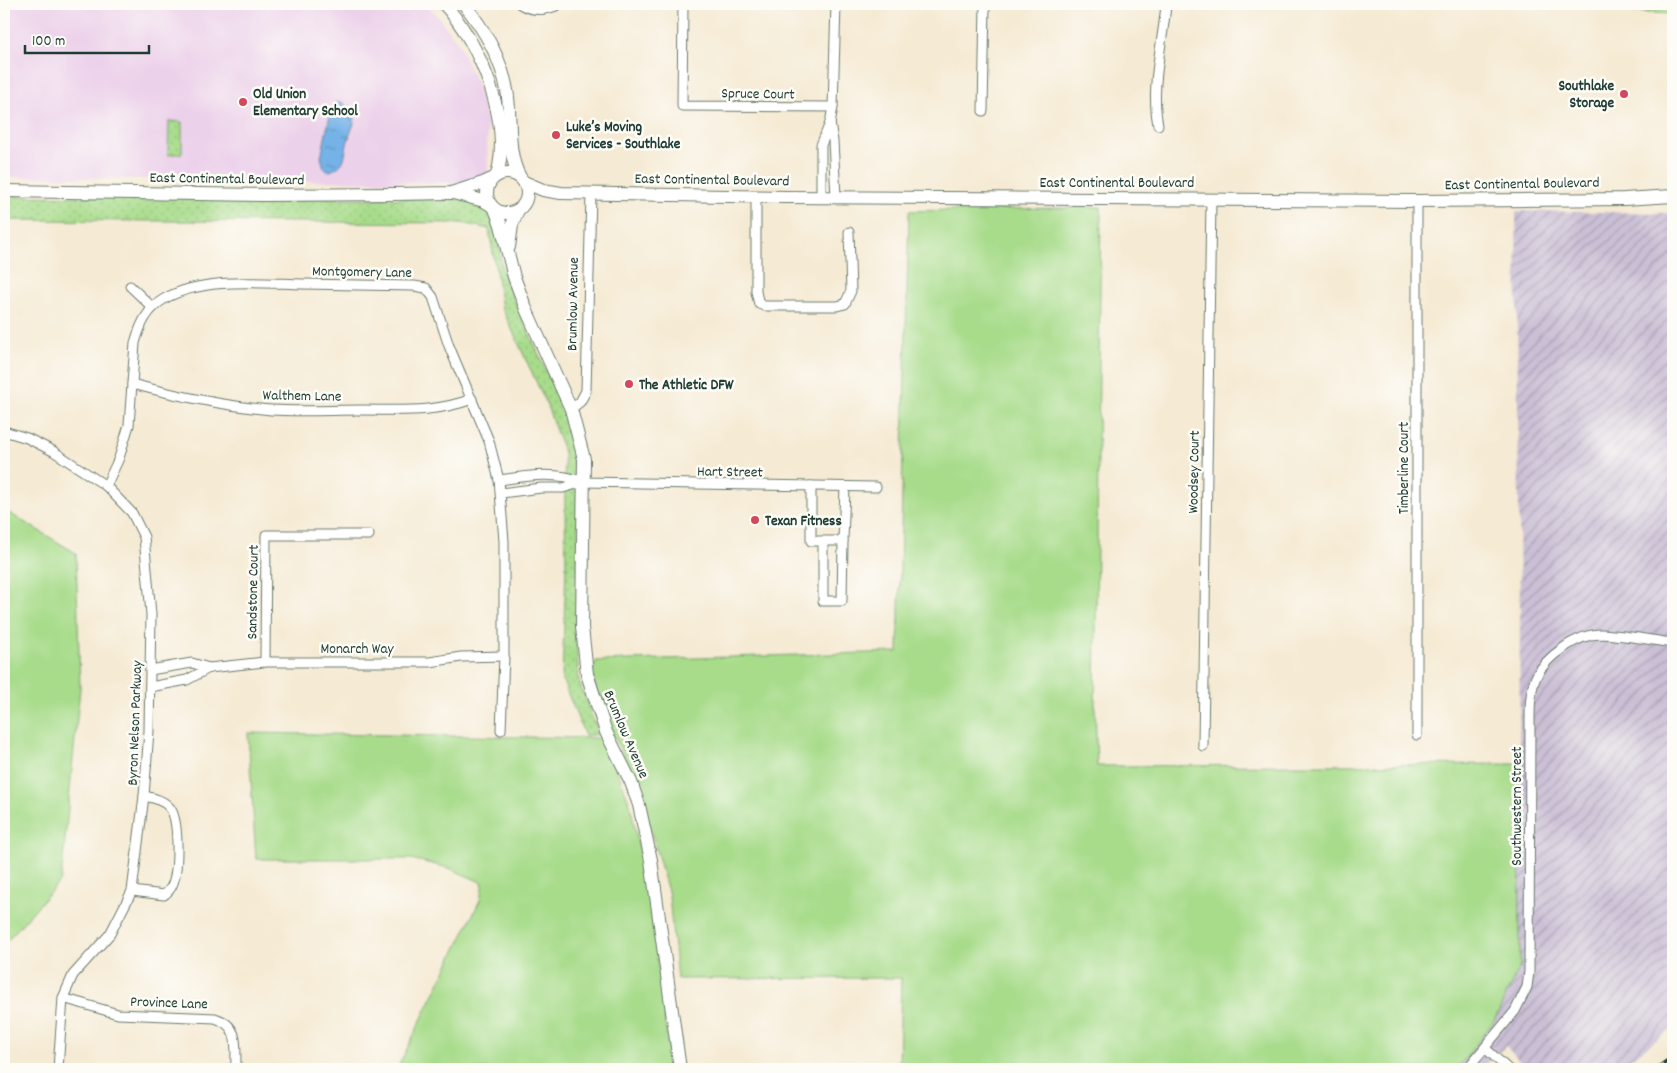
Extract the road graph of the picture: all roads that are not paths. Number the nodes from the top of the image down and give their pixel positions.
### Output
1 (464, 4) edge
2 (520, 4) edge
3 (560, 4) edge
4 (682, 4) edge
5 (836, 4) edge
6 (984, 4) edge
7 (1166, 4) edge
8 (449, 5) edge
9 (833, 108) junction
10 (983, 111) dead end
11 (830, 123) junction
12 (1158, 125) dead end
13 (495, 177) junction
14 (522, 179) junction
15 (4, 191) edge
16 (451, 193) junction
17 (561, 193) junction
18 (591, 194) junction
19 (756, 196) junction
20 (1673, 196) edge
21 (821, 197) junction
22 (836, 197) junction
23 (1211, 199) junction
24 (1417, 201) junction
25 (493, 207) junction
26 (521, 207) junction
27 (849, 232) dead end
28 (509, 254) junction
29 (130, 286) dead end
30 (153, 308) junction
31 (132, 384) junction
32 (472, 398) junction
33 (571, 409) junction
34 (4, 431) edge
35 (499, 480) junction
36 (583, 482) junction
37 (106, 486) junction
38 (811, 486) junction
39 (845, 486) junction
40 (876, 487) dead end
41 (501, 493) junction
42 (369, 535) dead end
43 (823, 541) junction
44 (843, 541) junction
45 (1673, 643) edge
46 (504, 656) junction
47 (265, 662) junction
48 (209, 668) junction
49 (150, 670) junction
50 (150, 686) junction
51 (501, 730) dead end
52 (1417, 735) dead end
53 (1203, 746) dead end
54 (144, 796) junction
55 (132, 891) junction
56 (63, 998) junction
57 (1486, 1049) junction
58 (58, 1069) edge
59 (236, 1069) edge
60 (680, 1069) edge
61 (1467, 1069) edge
62 (1508, 1069) edge

1 - 14 main road
2 - 3 street
4 - 9 street, Spruce Court
5 - 9 street
6 - 10 street
7 - 12 street
8 - 13 main road
9 - 11 street
11 - 21 street
11 - 22 street
13 - 14 main road
13 - 16 main road, East Continental Boulevard
13 - 25 main road
14 - 17 main road, East Continental Boulevard
14 - 26 main road
15 - 16 main road, East Continental Boulevard
16 - 25 main road, East Continental Boulevard
17 - 18 main road, East Continental Boulevard
17 - 26 main road, East Continental Boulevard
18 - 19 main road, East Continental Boulevard
18 - 33 street, Brumlow Avenue
19 - 21 main road, East Continental Boulevard
19 - 27 street
20 - 24 main road, East Continental Boulevard
21 - 22 main road, East Continental Boulevard
22 - 23 main road, East Continental Boulevard
23 - 24 main road, East Continental Boulevard
23 - 53 street, Woodsey Court
24 - 52 street, Timberline Court
25 - 26 main road
25 - 28 main road, Brumlow Avenue
26 - 28 main road, Brumlow Avenue
28 - 33 main road, Brumlow Avenue
29 - 30 street
30 - 31 street, Montgomery Lane
30 - 32 street, Montgomery Lane
31 - 32 street, Walthem Lane
31 - 37 street, Montgomery Lane
32 - 35 street, Montgomery Lane
33 - 36 main road, Brumlow Avenue
34 - 37 street, Byron Nelson Parkway
35 - 36 street
35 - 41 street, Montgomery Lane
36 - 38 street, Hart Street
36 - 41 street
36 - 60 main road, Brumlow Avenue
37 - 49 street, Byron Nelson Parkway
38 - 39 street, Hart Street
38 - 43 street
39 - 40 street, Hart Street
39 - 44 street
41 - 46 street, Montgomery Lane
42 - 47 street, Sandstone Court
43 - 44 street
43 - 44 street
45 - 57 street, Southwestern Street
46 - 47 street, Monarch Way
46 - 51 street, Montgomery Lane
47 - 48 street, Monarch Way
48 - 49 street, Monarch Way
48 - 50 street, Monarch Way
49 - 50 street, Byron Nelson Parkway
50 - 54 street, Byron Nelson Parkway
54 - 55 street, Byron Nelson Parkway
54 - 55 street
55 - 56 street, Byron Nelson Parkway
56 - 58 street, Byron Nelson Parkway
56 - 59 street, Province Lane
57 - 61 street, Southwestern Street
57 - 62 street

